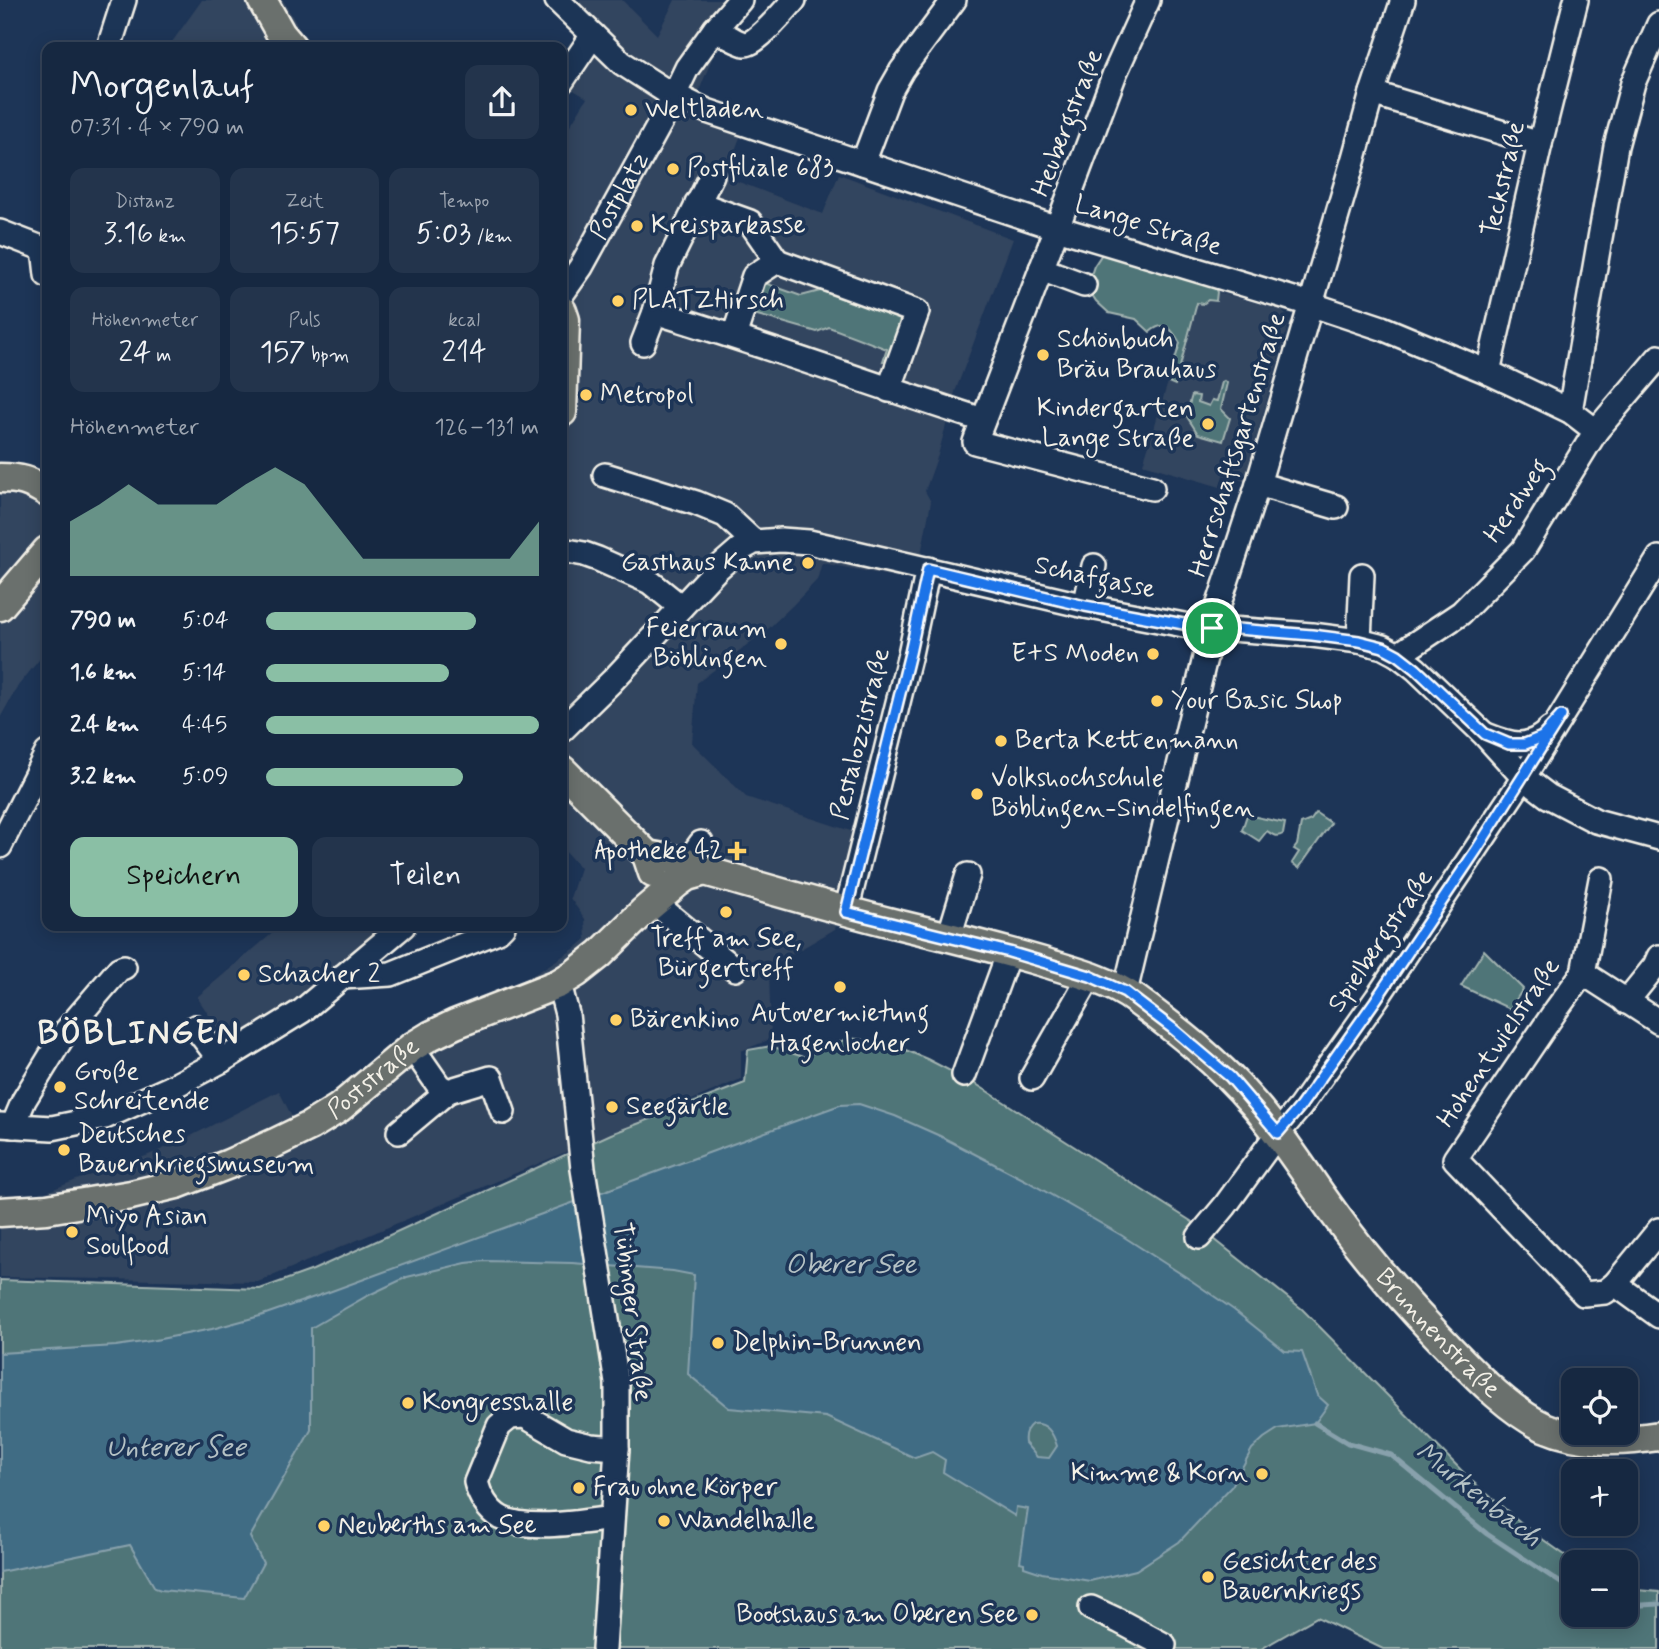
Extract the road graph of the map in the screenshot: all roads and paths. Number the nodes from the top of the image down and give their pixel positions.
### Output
1 (124, 0) edge
2 (262, 0) edge
3 (557, 0) edge
4 (740, 0) edge
5 (794, 0) edge
6 (954, 0) edge
7 (1148, 0) edge
8 (1403, 0) edge
9 (1576, 0) edge
10 (1659, 24) edge
11 (715, 29) junction
12 (593, 35) junction
13 (111, 42) edge
14 (281, 42) edge
15 (567, 74) edge
16 (1372, 93) junction
17 (674, 95) junction
18 (1540, 144) junction
19 (863, 163) junction
20 (712, 175) dead end
21 (697, 204) junction
22 (1058, 228) junction
23 (0, 232) edge
24 (42, 248) edge
25 (777, 261) junction
26 (1041, 269) junction
27 (1084, 285) dead end
28 (567, 287) edge
29 (1310, 304) junction
30 (655, 312) junction
31 (734, 336) junction
32 (643, 343) dead end
33 (1659, 357) edge
34 (1488, 372) junction
35 (889, 390) junction
36 (1570, 411) junction
37 (983, 420) junction
38 (1596, 430) junction
39 (605, 475) dead end
40 (0, 478) edge
41 (1258, 484) junction
42 (42, 488) edge
43 (1152, 488) dead end
44 (1336, 507) dead end
45 (754, 542) junction
46 (567, 551) edge
47 (42, 557) edge
48 (1659, 558) edge
49 (1094, 566) dead end
50 (928, 569) junction
51 (1362, 575) dead end
52 (0, 606) edge
53 (1085, 606) junction
54 (681, 607) junction
55 (1212, 628) junction
56 (1359, 641) junction
57 (1398, 655) junction
58 (1561, 716) junction
59 (567, 725) edge
60 (1485, 734) junction
61 (42, 764) edge
62 (567, 775) edge
63 (1523, 777) junction
64 (1659, 838) edge
65 (0, 846) edge
66 (647, 855) junction
67 (698, 858) junction
68 (968, 875) dead end
69 (1601, 878) dead end
70 (649, 907) junction
71 (846, 912) junction
72 (397, 931) edge
73 (498, 931) edge
74 (949, 937) junction
75 (1009, 952) junction
76 (1659, 957) edge
77 (124, 967) dead end
78 (735, 969) dead end
79 (1583, 973) junction
80 (1090, 976) junction
81 (342, 977) junction
82 (558, 984) junction
83 (1125, 992) junction
84 (1626, 1002) junction
85 (1659, 1022) edge
86 (195, 1027) dead end
87 (412, 1047) junction
88 (221, 1061) junction
89 (964, 1075) dead end
90 (1032, 1078) dead end
91 (448, 1091) junction
92 (503, 1112) dead end
93 (6, 1125) edge
94 (399, 1132) dead end
95 (1278, 1133) junction
96 (0, 1212) edge
97 (1659, 1230) edge
98 (1199, 1237) dead end
99 (1615, 1284) junction
100 (1659, 1316) edge
101 (1659, 1436) edge
102 (617, 1448) junction
103 (612, 1518) junction
104 (1091, 1608) dead end
105 (1163, 1647) edge
106 (604, 1649) edge

1 - 13 street
2 - 14 main road
3 - 12 street, Lange Straße
4 - 11 street, Postplatz
5 - 11 street
6 - 19 street
7 - 22 street, Heubergstraße
8 - 16 street, Herrschaftsgartenstraße
9 - 18 street, Teckstraße
10 - 36 street
11 - 17 street, Postplatz
12 - 15 street
12 - 17 street, Lange Straße
16 - 18 street
16 - 29 street, Herrschaftsgartenstraße
17 - 19 street, Lange Straße
17 - 28 street, Postplatz
18 - 34 street, Teckstraße
19 - 22 street, Lange Straße
20 - 21 street
21 - 25 street
21 - 30 street
22 - 26 street, Heubergstraße
22 - 29 street, Lange Straße
23 - 24 street
25 - 31 street
25 - 35 street
26 - 27 street
26 - 37 street, Heubergstraße
29 - 34 street, Lange Straße
29 - 41 street, Herrschaftsgartenstraße
30 - 31 street
30 - 32 street
31 - 35 street
33 - 38 street, Herdweg
34 - 36 street, Lange Straße
35 - 37 street
36 - 38 street, Lange Straße
37 - 43 street
38 - 57 street, Herdweg
39 - 45 street
40 - 42 main road
41 - 44 street
41 - 55 street, Herrschaftsgartenstraße
45 - 50 street, Schafgasse
45 - 54 street
46 - 54 street
47 - 52 main road
48 - 58 street
49 - 53 street
50 - 53 street, Schafgasse
50 - 71 street, Pestalozzistraße
51 - 56 street
53 - 55 street, Schafgasse
54 - 59 street
55 - 56 street, Schafgasse
55 - 83 street, Herrschaftsgartenstraße
56 - 57 street, Schafgasse
57 - 60 street, Schafgasse
58 - 60 street
58 - 63 street, Spielbergstraße
60 - 63 street, Schafgasse
61 - 65 street
62 - 66 main road
63 - 64 street, Schafgasse
63 - 95 street, Spielbergstraße
66 - 67 main road
66 - 70 main road, Poststraße
67 - 70 main road, Poststraße
67 - 71 main road, Brunnenstraße
68 - 74 street
69 - 79 street, Hohentwielstraße
70 - 78 street
70 - 82 main road, Poststraße
71 - 74 main road, Brunnenstraße
72 - 81 street
73 - 81 street
74 - 75 main road, Brunnenstraße
75 - 80 main road, Brunnenstraße
75 - 89 street
76 - 84 street
77 - 93 street
79 - 84 street
79 - 99 street, Hohentwielstraße
80 - 83 main road, Brunnenstraße
80 - 90 street
81 - 88 street
82 - 87 main road, Poststraße
82 - 102 street, Tübinger Straße
83 - 95 main road, Brunnenstraße
84 - 85 street
86 - 88 street
87 - 91 street
87 - 96 main road, Poststraße
88 - 93 street
91 - 92 street
91 - 94 street
95 - 98 street, Spielbergstraße
95 - 101 main road, Brunnenstraße
97 - 99 street
99 - 100 street
102 - 103 street, Tübinger Straße
102 - 103 street
103 - 106 street, Tübinger Straße
104 - 105 street

